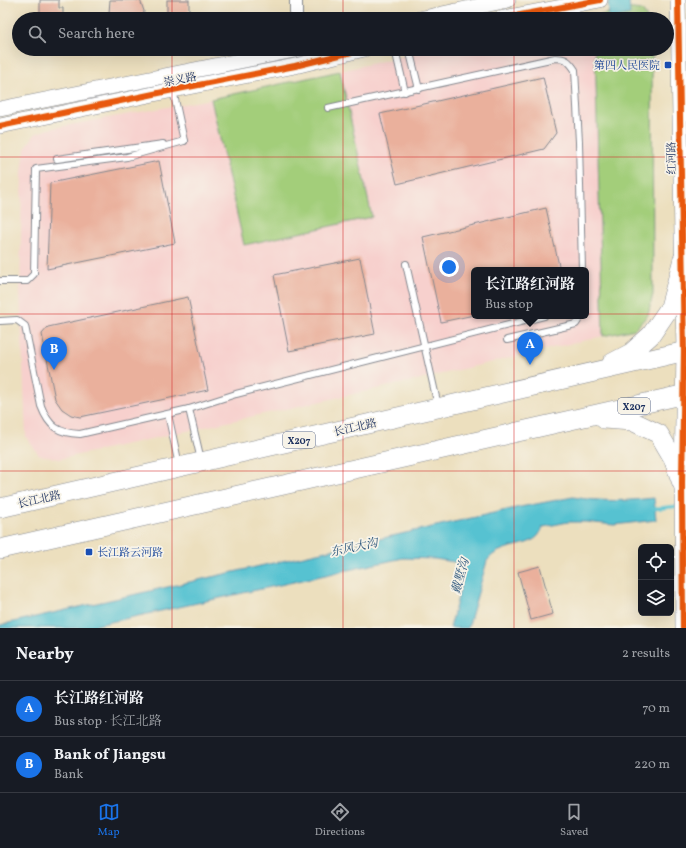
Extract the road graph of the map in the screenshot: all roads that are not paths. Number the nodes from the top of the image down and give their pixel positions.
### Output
1 (296, 0) edge
2 (508, 0) edge
3 (600, 0) edge
4 (678, 0) edge
5 (296, 12) edge
6 (452, 12) edge
7 (536, 12) edge
8 (263, 56) edge
9 (296, 56) edge
10 (336, 56) edge
11 (397, 56) edge
12 (411, 56) edge
13 (295, 66) junction
14 (419, 89) junction
15 (173, 90) junction
16 (405, 92) junction
17 (328, 108) dead end
18 (0, 110) edge
19 (0, 126) edge
20 (184, 140) junction
21 (57, 159) dead end
22 (683, 259) junction
23 (406, 264) dead end
24 (582, 267) edge
25 (0, 281) edge
26 (532, 319) edge
27 (579, 319) edge
28 (0, 321) edge
29 (507, 340) dead end
30 (424, 347) junction
31 (685, 351) edge
32 (597, 371) junction
33 (685, 394) edge
34 (438, 408) junction
35 (189, 409) junction
36 (168, 414) junction
37 (582, 418) junction
38 (201, 462) junction
39 (179, 467) junction
40 (682, 483) junction
41 (0, 508) edge
42 (0, 548) edge
43 (683, 628) edge

1 - 5 street
2 - 6 street
3 - 7 street
4 - 22 street, 红河路
8 - 18 street, 崇义路
9 - 13 street
10 - 13 street, 崇义路
11 - 16 lane
12 - 14 lane
13 - 15 street, 崇义路
14 - 16 lane
14 - 24 lane
15 - 19 street, 崇义路
15 - 20 lane
16 - 17 lane
20 - 21 lane
20 - 25 lane
22 - 31 street, 红河路
22 - 32 main road
23 - 30 lane
26 - 30 lane
27 - 29 lane
28 - 36 lane
30 - 34 lane
30 - 35 lane
31 - 32 main road, 长江北路 / X207
31 - 33 street, 红河路
32 - 34 main road, 长江北路 / X207
33 - 37 main road, X207
33 - 40 street, 红河路
34 - 38 main road, 长江北路 / X207
35 - 36 lane
35 - 38 lane
36 - 39 lane
37 - 40 main road
37 - 42 main road, X207
38 - 39 main road, 长江北路 / X207
39 - 41 main road, 长江北路 / X207
40 - 43 street, 红河路

